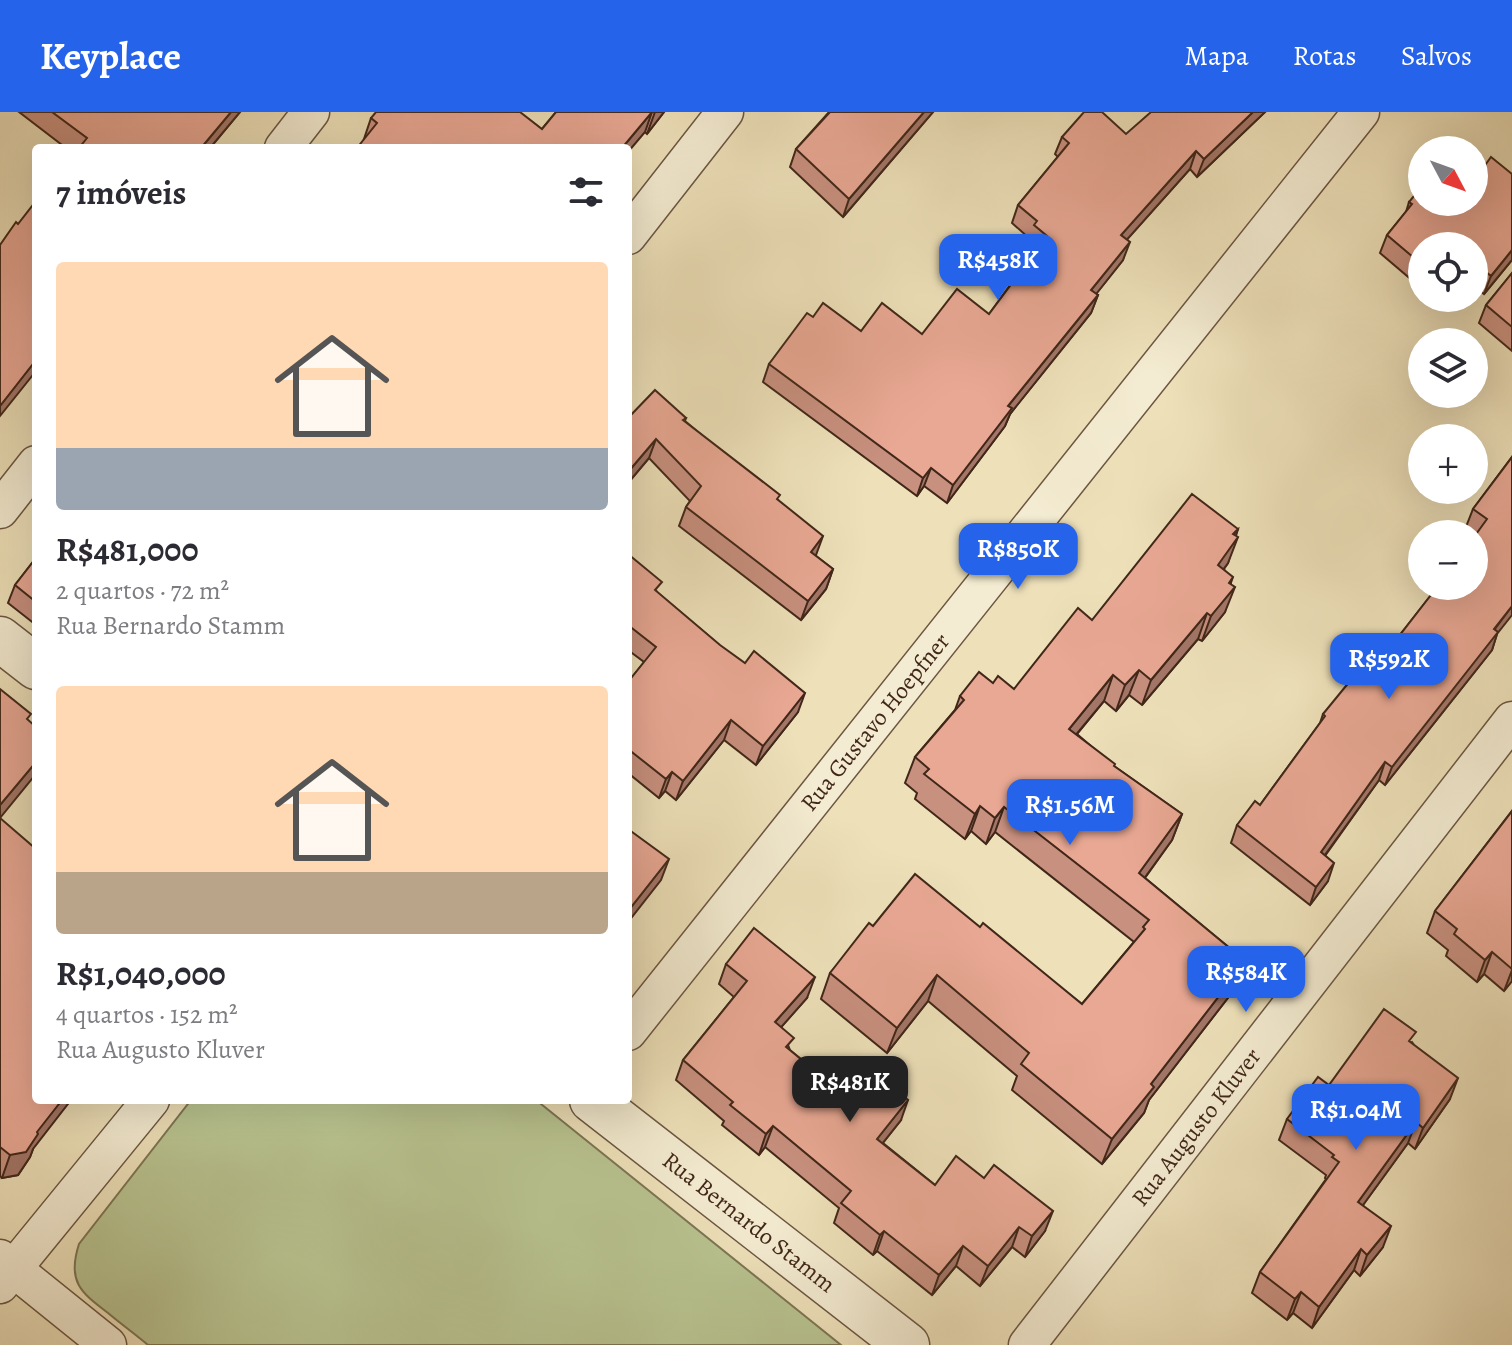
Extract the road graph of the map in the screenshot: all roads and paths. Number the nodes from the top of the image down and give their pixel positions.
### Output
1 (311, 112) edge
2 (725, 112) edge
3 (1361, 112) edge
4 (286, 144) edge
5 (632, 231) edge
6 (32, 469) edge
7 (0, 510) edge
8 (0, 639) edge
9 (32, 664) edge
10 (1512, 720) edge
11 (632, 1027) edge
12 (148, 1104) edge
13 (597, 1104) edge
14 (4, 1271) edge
15 (108, 1345) edge
16 (907, 1345) edge
17 (1027, 1345) edge

1 - 4 street
2 - 5 street
3 - 11 street, Rua Gustavo Hoepfner
6 - 7 street
8 - 9 street
10 - 17 street, Rua Augusto Kluver
12 - 14 street
13 - 16 street, Rua Bernardo Stamm
14 - 15 street

